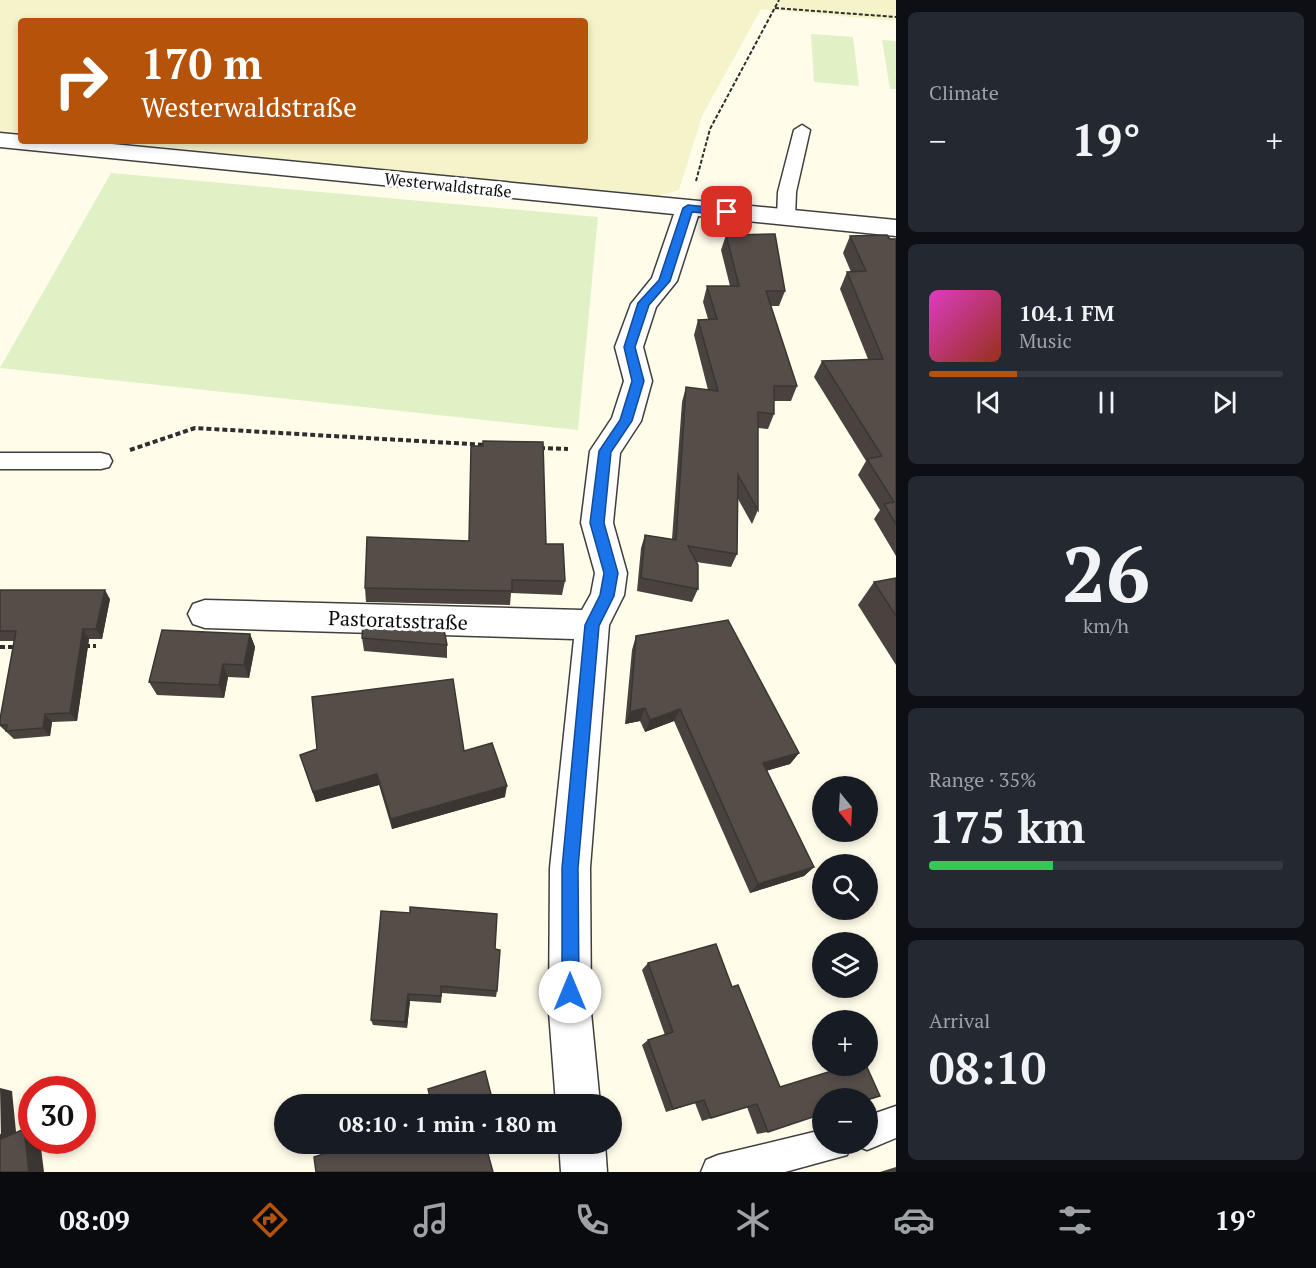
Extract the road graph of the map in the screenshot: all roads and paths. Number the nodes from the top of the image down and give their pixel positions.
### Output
1 (779, 0) edge
2 (775, 8) junction
3 (896, 16) edge
4 (802, 130) dead end
5 (0, 140) edge
6 (18, 142) edge
7 (40, 144) edge
8 (688, 208) junction
9 (786, 218) junction
10 (896, 228) edge
11 (152, 442) dead end
12 (488, 445) edge
13 (534, 447) edge
14 (605, 451) junction
15 (0, 461) edge
16 (101, 461) dead end
17 (205, 614) dead end
18 (592, 625) junction
19 (96, 645) dead end
20 (75, 646) edge
21 (0, 647) edge
22 (21, 647) edge
23 (577, 1094) edge
24 (896, 1122) edge
25 (878, 1129) edge
26 (812, 1149) edge
27 (583, 1154) edge
28 (585, 1172) edge
29 (718, 1172) edge

1 - 2 path
2 - 3 path
2 - 8 path
4 - 9 lane
5 - 6 street, Westerwaldstraße
7 - 8 street, Westerwaldstraße
8 - 9 street, Westerwaldstraße
8 - 14 street
9 - 10 street, Westerwaldstraße
11 - 12 path
13 - 14 path
14 - 18 street
15 - 16 lane
17 - 18 street, Pastoratsstraße
18 - 23 street
19 - 20 path
21 - 22 path
24 - 25 lane
26 - 29 lane
27 - 28 street

